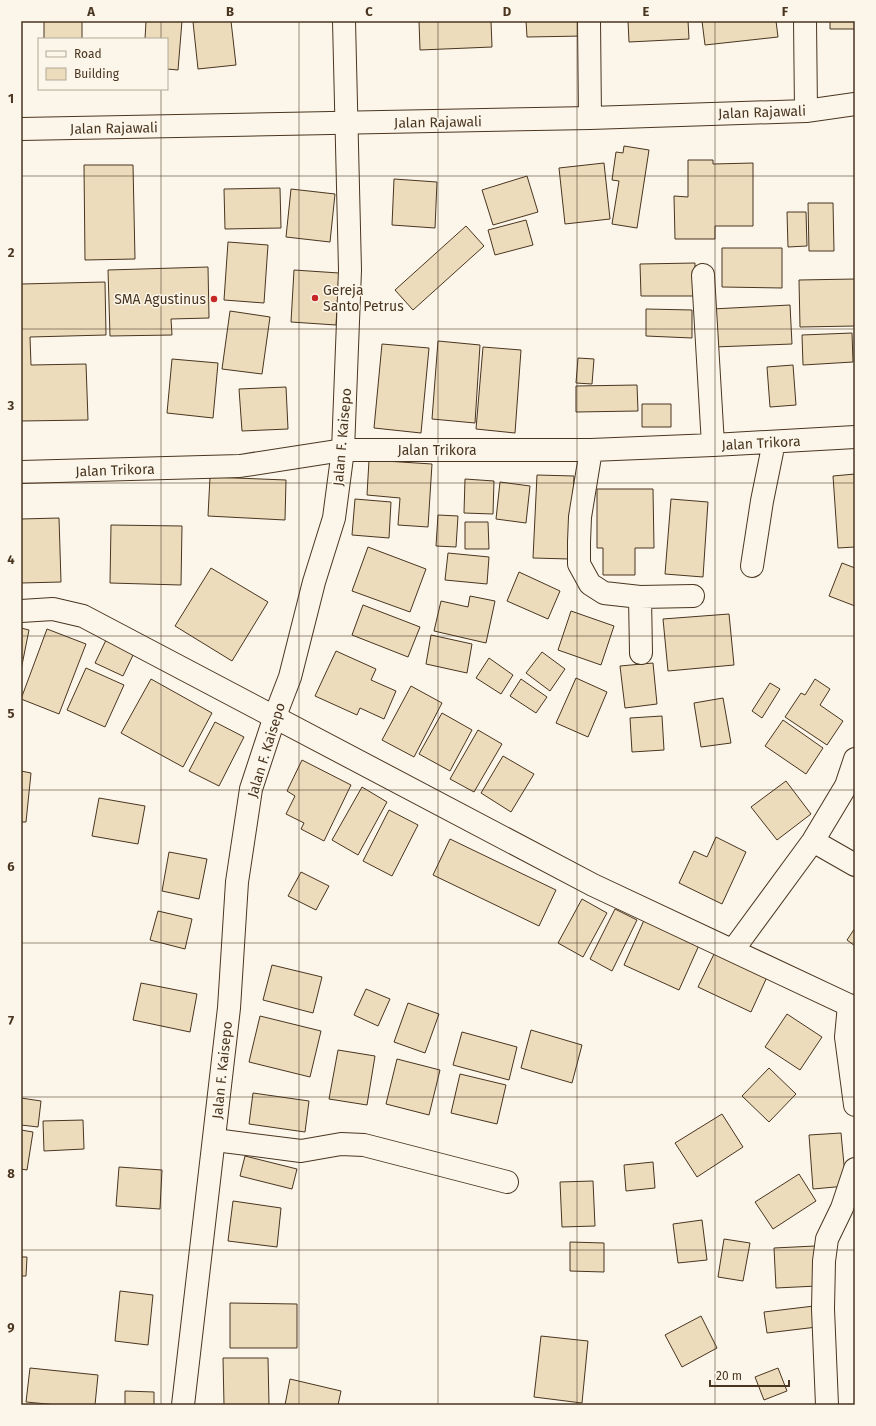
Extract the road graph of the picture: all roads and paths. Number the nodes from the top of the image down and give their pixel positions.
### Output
1 (344, 21) edge
2 (589, 21) edge
3 (805, 21) edge
4 (855, 104) edge
5 (806, 111) junction
6 (590, 118) junction
7 (346, 124) junction
8 (21, 129) edge
9 (703, 274) dead end
10 (855, 437) edge
11 (774, 442) junction
12 (713, 446) junction
13 (343, 450) junction
14 (590, 450) junction
15 (21, 472) edge
16 (752, 566) dead end
17 (693, 596) dead end
18 (640, 597) junction
19 (21, 611) edge
20 (641, 653) dead end
21 (275, 716) junction
22 (855, 759) edge
23 (812, 841) junction
24 (855, 865) edge
25 (733, 950) junction
26 (852, 1007) edge
27 (855, 1104) edge
28 (214, 1140) junction
29 (855, 1169) edge
30 (507, 1182) dead end
31 (183, 1405) edge
32 (828, 1405) edge

1 - 7 street, Jalan F. Kaisepo
2 - 6 street
3 - 5 street
4 - 5 street, Jalan Rajawali
5 - 6 street, Jalan Rajawali
6 - 7 street, Jalan Rajawali
7 - 8 street, Jalan Rajawali
7 - 13 street, Jalan F. Kaisepo
9 - 12 street
10 - 11 street, Jalan Trikora
11 - 12 street, Jalan Trikora
11 - 16 street
12 - 14 street, Jalan Trikora
13 - 14 street, Jalan Trikora
13 - 15 street, Jalan Trikora
13 - 21 street, Jalan F. Kaisepo
14 - 18 street
17 - 18 street
18 - 20 street
19 - 21 street
21 - 25 street
21 - 28 street, Jalan F. Kaisepo
22 - 23 street
23 - 24 street
23 - 25 street
25 - 26 street
26 - 27 street
28 - 30 street
28 - 31 street, Jalan F. Kaisepo
29 - 32 street

